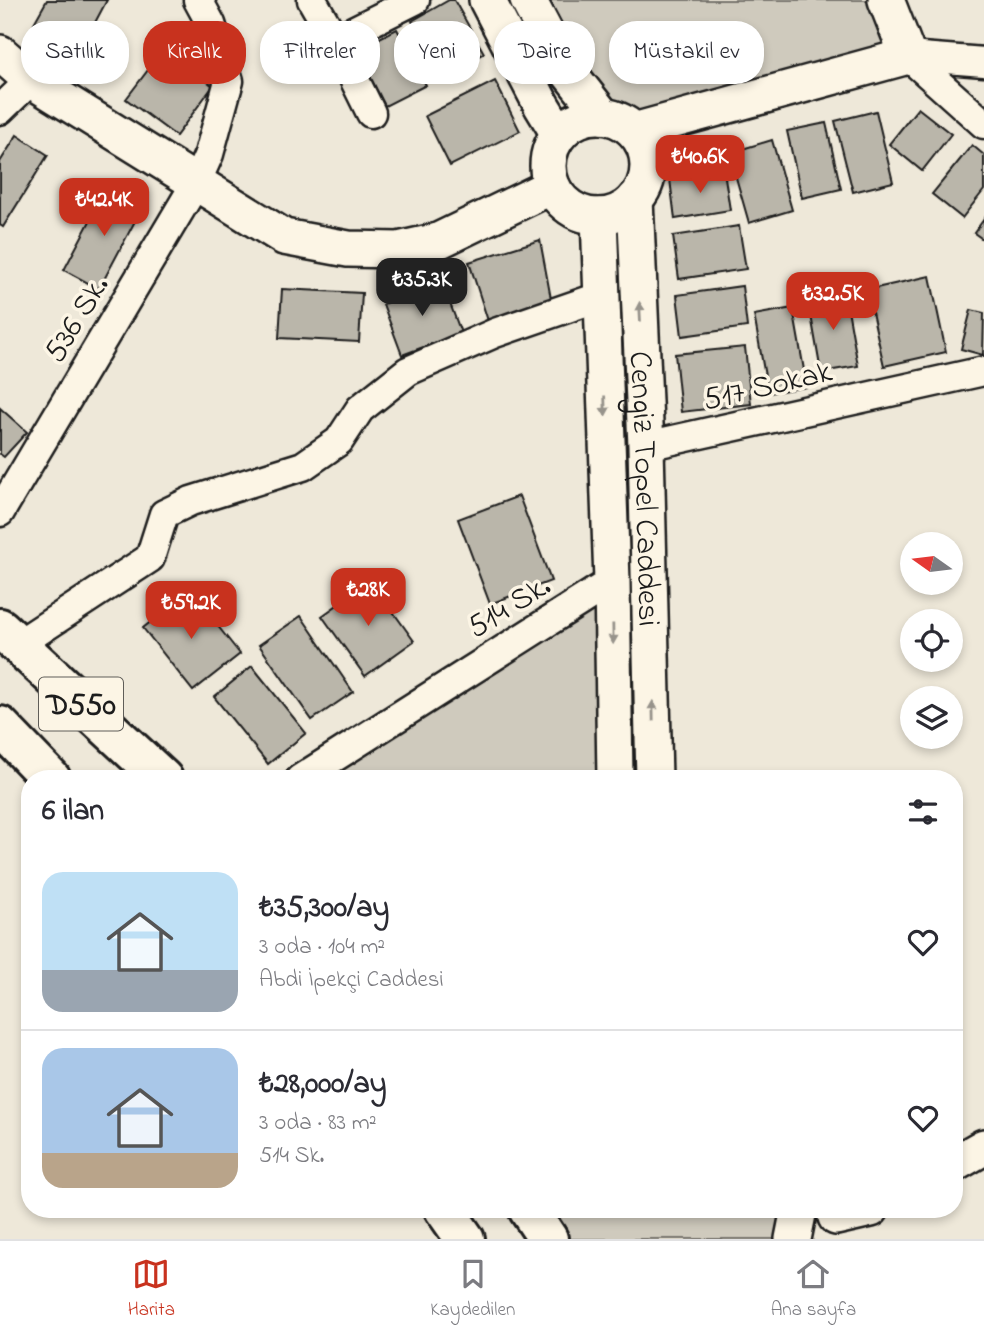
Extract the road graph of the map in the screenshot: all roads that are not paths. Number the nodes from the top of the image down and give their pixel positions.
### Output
1 (198, 0) edge
2 (312, 0) edge
3 (415, 0) edge
4 (486, 0) edge
5 (528, 0) edge
6 (886, 0) edge
7 (324, 21) edge
8 (373, 21) edge
9 (0, 53) edge
10 (908, 57) junction
11 (984, 62) edge
12 (21, 71) edge
13 (27, 84) edge
14 (37, 84) edge
15 (357, 84) edge
16 (0, 110) edge
17 (371, 113) dead end
18 (603, 116) junction
19 (984, 124) edge
20 (634, 131) junction
21 (559, 134) junction
22 (196, 183) junction
23 (552, 186) junction
24 (635, 199) junction
25 (599, 216) junction
26 (601, 296) junction
27 (984, 371) edge
28 (646, 446) junction
29 (0, 512) edge
30 (612, 581) junction
31 (9, 637) edge
32 (0, 726) edge
33 (42, 770) edge
34 (153, 770) edge
35 (314, 770) edge
36 (615, 770) edge
37 (654, 770) edge
38 (984, 1147) edge
39 (963, 1159) edge
40 (450, 1218) edge
41 (534, 1218) edge
42 (544, 1218) edge
43 (797, 1218) edge
44 (465, 1239) edge
45 (548, 1239) edge
46 (562, 1239) edge
47 (793, 1239) edge

1 - 22 street, 536 Sk.
2 - 7 street
3 - 8 street
4 - 21 street
5 - 18 street
6 - 10 street
9 - 12 street
10 - 11 street
10 - 19 street
10 - 20 street
13 - 16 street
14 - 22 street
15 - 17 street
18 - 20 street
18 - 21 street
20 - 24 street, Cengiz Topel Caddesi
21 - 23 street
22 - 23 street
22 - 29 street, 536 Sk.
23 - 25 street
24 - 25 street
28 -> 24 street, Cengiz Topel Caddesi
25 - 26 street, Cengiz Topel Caddesi
26 -> 30 street, Cengiz Topel Caddesi
26 - 31 street
27 - 28 street, 517 Sokak
37 -> 28 street, Cengiz Topel Caddesi
30 - 35 street, 514 Sk.
30 -> 36 street, Cengiz Topel Caddesi
31 - 34 highway, D550
32 - 33 highway, D550
38 - 39 street
40 - 44 highway
41 - 45 highway
42 - 46 street
43 - 47 street

